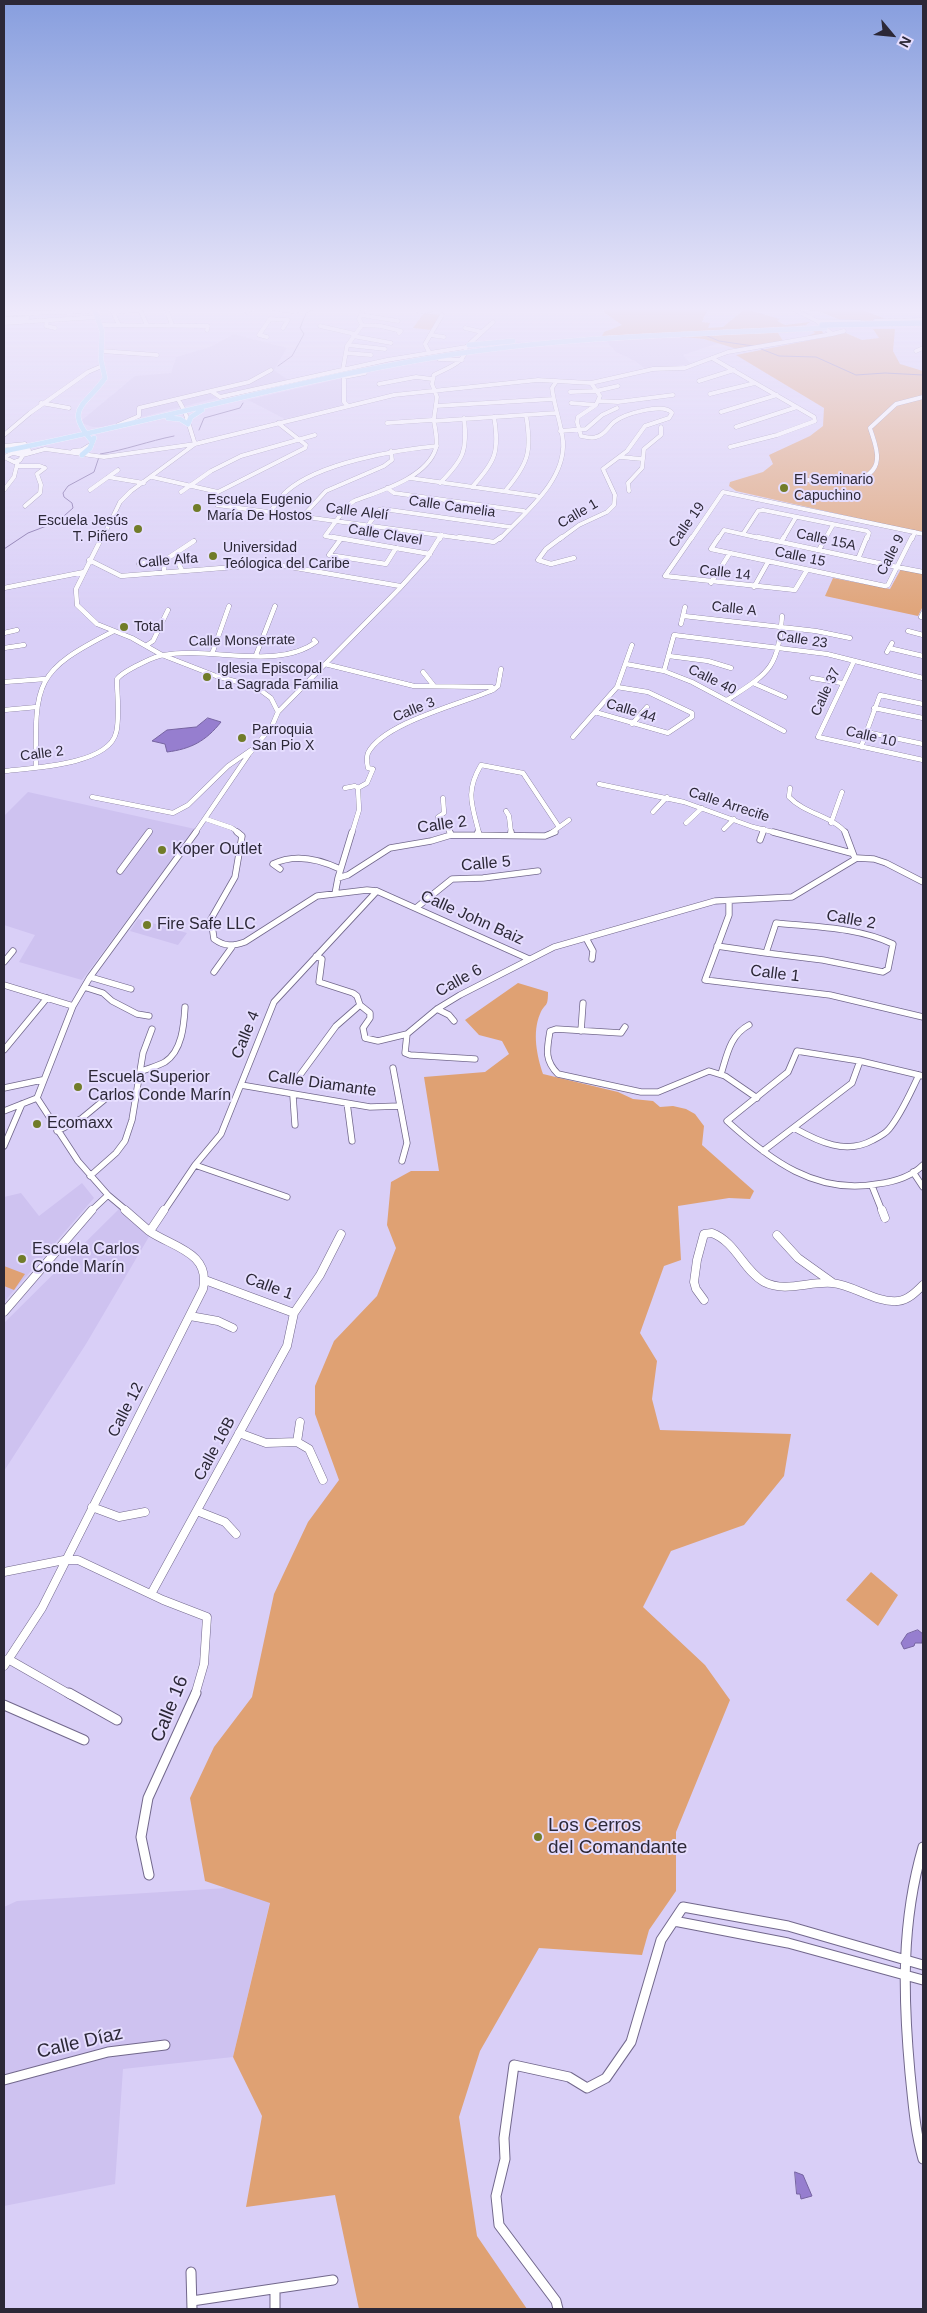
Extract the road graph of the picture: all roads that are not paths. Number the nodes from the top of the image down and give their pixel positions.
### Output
1 (526, 415) edge
2 (26, 416) edge
3 (77, 416) edge
4 (139, 416) edge
5 (156, 416) edge
6 (162, 416) edge
7 (186, 416) edge
8 (192, 416) edge
9 (307, 416) edge
10 (434, 416) edge
11 (511, 416) edge
12 (557, 416) edge
13 (578, 416) edge
14 (601, 416) edge
15 (624, 416) edge
16 (669, 416) edge
17 (768, 416) edge
18 (812, 416) edge
19 (883, 416) edge
20 (494, 417) junction
21 (155, 418) junction
22 (464, 418) junction
23 (433, 420) junction
24 (278, 423) junction
25 (387, 423) dead end
26 (118, 424) junction
27 (188, 424) junction
28 (79, 425) junction
29 (661, 426) dead end
30 (736, 426) dead end
31 (106, 429) junction
32 (560, 431) junction
33 (579, 431) junction
34 (86, 434) junction
35 (4, 435) edge
36 (315, 435) dead end
37 (638, 436) junction
38 (63, 437) junction
39 (74, 438) junction
40 (655, 439) junction
41 (299, 440) junction
42 (92, 443) junction
43 (195, 444) junction
44 (437, 446) junction
45 (730, 447) dead end
46 (4, 448) edge
47 (70, 451) junction
48 (391, 451) junction
49 (13, 453) junction
50 (23, 455) junction
51 (82, 455) junction
52 (97, 457) junction
53 (620, 457) junction
54 (4, 458) edge
55 (642, 459) junction
56 (18, 464) junction
57 (118, 470) dead end
58 (108, 477) junction
59 (152, 477) junction
60 (410, 478) junction
61 (808, 480) dead end
62 (144, 482) junction
63 (440, 482) junction
64 (188, 486) junction
65 (472, 487) junction
66 (388, 488) junction
67 (4, 490) edge
68 (90, 490) dead end
69 (505, 491) junction
70 (629, 491) dead end
71 (181, 492) dead end
72 (537, 496) junction
73 (217, 505) dead end
74 (25, 506) dead end
75 (524, 511) junction
76 (270, 512) junction
77 (824, 512) junction
78 (302, 516) junction
79 (796, 517) junction
80 (335, 521) junction
81 (818, 521) junction
82 (369, 524) junction
83 (833, 524) junction
84 (510, 527) junction
85 (915, 532) junction
86 (743, 534) junction
87 (923, 534) edge
88 (442, 535) junction
89 (340, 540) junction
90 (194, 541) dead end
91 (781, 542) junction
92 (396, 548) junction
93 (711, 549) joint
94 (819, 550) junction
95 (730, 553) junction
96 (430, 554) junction
97 (574, 558) dead end
98 (858, 558) junction
99 (89, 560) junction
100 (164, 560) junction
101 (768, 562) junction
102 (139, 564) dead end
103 (179, 564) dead end
104 (898, 567) junction
105 (807, 570) junction
106 (182, 571) junction
107 (669, 571) joint
108 (84, 572) junction
109 (164, 572) junction
110 (923, 572) edge
111 (711, 583) junction
112 (400, 586) junction
113 (885, 586) joint
114 (754, 587) junction
115 (4, 588) edge
116 (229, 606) dead end
117 (275, 606) dead end
118 (685, 607) dead end
119 (168, 610) dead end
120 (684, 616) junction
121 (782, 616) dead end
122 (681, 624) dead end
123 (781, 626) junction
124 (16, 630) dead end
125 (114, 631) junction
126 (908, 631) dead end
127 (4, 633) edge
128 (853, 633) dead end
129 (923, 634) edge
130 (850, 638) junction
131 (314, 640) dead end
132 (847, 643) dead end
133 (24, 645) dead end
134 (632, 645) dead end
135 (147, 646) junction
136 (779, 647) junction
137 (4, 648) edge
138 (889, 648) dead end
139 (212, 654) junction
140 (162, 655) junction
141 (256, 655) junction
142 (669, 656) junction
143 (923, 656) edge
144 (854, 661) junction
145 (325, 664) junction
146 (626, 664) junction
147 (731, 668) dead end
148 (501, 669) dead end
149 (664, 671) junction
150 (423, 672) dead end
151 (812, 678) dead end
152 (923, 678) edge
153 (45, 679) junction
154 (4, 682) edge
155 (753, 683) junction
156 (842, 683) junction
157 (434, 686) junction
158 (617, 687) junction
159 (493, 690) junction
160 (786, 697) dead end
161 (727, 700) junction
162 (923, 704) edge
163 (37, 707) junction
164 (646, 707) dead end
165 (874, 708) junction
166 (4, 710) edge
167 (278, 712) junction
168 (595, 712) junction
169 (923, 718) edge
170 (632, 724) junction
171 (784, 731) dead end
172 (866, 732) junction
173 (819, 734) joint
174 (573, 737) dead end
175 (923, 744) edge
176 (862, 747) junction
177 (253, 750) junction
178 (923, 760) edge
179 (36, 768) junction
180 (4, 771) edge
181 (599, 784) dead end
182 (345, 788) dead end
183 (358, 788) junction
184 (790, 788) dead end
185 (842, 792) dead end
186 (92, 797) dead end
187 (443, 798) dead end
188 (667, 798) junction
189 (702, 808) junction
190 (506, 811) dead end
191 (652, 812) dead end
192 (206, 819) junction
193 (734, 819) junction
194 (568, 820) dead end
195 (686, 823) dead end
196 (831, 823) junction
197 (559, 827) junction
198 (724, 828) dead end
199 (764, 830) junction
200 (150, 831) dead end
201 (479, 834) junction
202 (451, 835) junction
203 (511, 835) junction
204 (760, 840) dead end
205 (851, 853) junction
206 (856, 858) junction
207 (280, 869) dead end
208 (340, 869) junction
209 (120, 871) dead end
210 (538, 871) dead end
211 (338, 878) junction
212 (923, 882) edge
213 (377, 891) junction
214 (335, 894) junction
215 (729, 901) junction
216 (416, 908) junction
217 (586, 938) junction
218 (717, 946) junction
219 (232, 947) junction
220 (13, 951) dead end
221 (766, 954) junction
222 (316, 956) junction
223 (529, 959) junction
224 (592, 959) dead end
225 (4, 962) edge
226 (214, 972) dead end
227 (90, 977) junction
228 (4, 985) edge
229 (84, 987) junction
230 (131, 989) dead end
231 (47, 998) junction
232 (583, 1003) dead end
233 (360, 1005) junction
234 (73, 1006) junction
235 (185, 1007) dead end
236 (437, 1008) junction
237 (149, 1016) dead end
238 (923, 1016) edge
239 (454, 1021) dead end
240 (749, 1025) dead end
241 (625, 1027) dead end
242 (152, 1029) dead end
243 (581, 1031) junction
244 (407, 1034) junction
245 (4, 1050) edge
246 (475, 1059) dead end
247 (860, 1061) junction
248 (393, 1068) dead end
249 (142, 1071) junction
250 (721, 1074) junction
251 (300, 1075) dead end
252 (921, 1076) edge
253 (42, 1080) junction
254 (241, 1085) junction
255 (4, 1088) edge
256 (110, 1095) dead end
257 (293, 1096) junction
258 (37, 1098) junction
259 (757, 1098) junction
260 (347, 1103) junction
261 (22, 1104) junction
262 (400, 1106) junction
263 (4, 1111) edge
264 (294, 1125) dead end
265 (794, 1128) junction
266 (57, 1131) junction
267 (352, 1140) dead end
268 (4, 1146) edge
269 (763, 1151) junction
270 (402, 1161) dead end
271 (195, 1165) junction
272 (923, 1165) edge
273 (913, 1172) junction
274 (90, 1176) junction
275 (872, 1186) junction
276 (923, 1186) edge
277 (108, 1195) junction
278 (287, 1197) dead end
279 (885, 1218) dead end
280 (150, 1231) junction
281 (341, 1234) dead end
282 (777, 1235) dead end
283 (204, 1280) junction
284 (833, 1283) junction
285 (923, 1284) edge
286 (704, 1300) dead end
287 (4, 1312) edge
288 (294, 1313) junction
289 (190, 1316) junction
290 (233, 1328) dead end
291 (300, 1422) dead end
292 (239, 1433) junction
293 (297, 1442) junction
294 (323, 1480) dead end
295 (92, 1507) junction
296 (197, 1511) junction
297 (145, 1512) dead end
298 (236, 1534) dead end
299 (64, 1560) junction
300 (4, 1572) edge
301 (151, 1594) junction
302 (6, 1662) edge
303 (4, 1705) edge
304 (117, 1720) dead end
305 (84, 1740) dead end
306 (923, 1847) edge
307 (149, 1875) dead end
308 (674, 1921) junction
309 (906, 1959) junction
310 (923, 1964) edge
311 (906, 1975) junction
312 (923, 1980) edge
313 (165, 2044) dead end
314 (4, 2080) edge
315 (923, 2159) edge
316 (191, 2272) dead end
317 (333, 2280) dead end
318 (275, 2289) junction
319 (192, 2305) edge
320 (275, 2309) edge
321 (558, 2309) edge

1 - 69 street
2 - 35 street
3 - 28 main road
4 - 26 street
5 - 26 main road
6 - 21 main road
7 - 27 street
8 - 27 main road
9 - 24 street
10 - 23 street
11 - 20 street
12 - 32 street
13 - 33 street
14 - 33 street
15 - 33 street, Calle 1
16 - 37 street, Calle 1
17 - 30 street
18 - 45 street
19 - 61 street
20 - 22 street
20 - 65 street
21 - 27 main road
21 - 31 main road
22 - 23 street
22 - 63 street
23 - 25 street
23 - 44 street
24 - 41 street
24 - 43 street
26 - 31 main road
27 - 43 street
28 - 31 main road
28 - 34 main road
28 - 38 main road
29 - 40 street
31 - 34 main road
31 - 42 main road
32 - 33 street
32 - 72 street
34 - 38 main road
34 - 39 main road
34 - 42 main road
36 - 41 street
37 - 40 street
37 - 53 street, Calle 1
38 - 46 main road
39 - 42 main road
39 - 46 main road
40 - 55 street
41 - 64 street
41 - 64 street
42 - 47 street
42 - 51 main road
42 - 52 street
43 - 52 street
43 - 59 street
44 - 48 street
44 - 60 street
47 - 49 street
47 - 51 street
48 - 76 street
48 - 78 street
49 - 50 street
49 - 54 street
50 - 51 street
50 - 56 street
51 - 52 street
53 - 55 street
53 - 97 street, Calle 1
54 - 56 street
55 - 70 street
56 - 67 street
56 - 74 street
57 - 58 street
58 - 62 street
58 - 68 street
59 - 62 street
59 - 64 street
60 - 63 street
60 - 66 street
62 - 99 street
63 - 65 street
64 - 71 street
65 - 69 street
66 - 75 street
66 - 80 street
69 - 72 street
72 - 75 street
73 - 76 street, Calle Alelí
75 - 84 street
76 - 78 street, Calle Alelí
77 - 81 street
77 - 85 street
77 - 107 street, Calle 19
78 - 80 street, Calle Alelí
79 - 81 street
79 - 86 street
79 - 91 street
80 - 82 street, Calle Alelí
80 - 89 street, Calle Clavel
81 - 83 street
82 - 84 street, Calle Camelia
82 - 88 street, Calle Alelí
83 - 94 street
83 - 98 street
84 - 88 street, Calle Alelí
85 - 87 street
85 - 104 street, Calle 9
86 - 91 street, Calle 15A
86 - 93 street, Calle 15A
88 - 96 street
89 - 92 street, Calle Clavel
89 - 92 street
90 - 100 street
91 - 94 street, Calle 15A
92 - 96 street, Calle Clavel
93 - 95 street, Calle 15
94 - 98 street, Calle 15A
95 - 101 street, Calle 15
95 - 111 street
96 - 112 street
98 - 104 street, Calle 15A
99 - 108 street
99 - 109 street, Calle Alfa
100 - 102 street
100 - 109 street
101 - 105 street, Calle 15
101 - 114 street
103 - 106 street
104 - 110 street, Calle 15A
104 - 113 street, Calle 9
105 - 113 street, Calle 15
105 - 114 street, Calle 14
106 - 109 street, Calle Alfa
106 - 112 street, Calle Alfa
107 - 111 street, Calle 14
108 - 115 street
108 - 125 street
111 - 114 street, Calle 14
112 - 145 street
116 - 139 street
117 - 141 street
118 - 120 street
119 - 135 street
120 - 122 street
120 - 123 street, Calle A
121 - 123 street
123 - 130 street, Calle A
123 - 136 street
124 - 127 street
125 - 135 street
125 - 153 street
126 - 129 street
128 - 130 street
130 - 132 street
131 - 141 street, Calle Monserrate
133 - 137 street
134 - 146 street
135 - 140 street
136 - 142 street, Calle 23
136 - 144 street, Calle 23
136 - 155 street
138 - 143 street
139 - 140 street, Calle Monserrate
139 - 141 street, Calle Monserrate
140 - 167 street
140 - 179 street, Calle 2
142 - 147 street
142 - 149 street
144 - 152 street, Calle 23
144 - 156 street, Calle 37
145 - 157 street
145 - 167 street
146 - 149 street, Calle 40
146 - 158 street
148 - 159 street
149 - 161 street, Calle 40
150 - 157 street, Calle 3
151 - 156 street
153 - 154 street
153 - 163 street
155 - 160 street
155 - 161 street
156 - 173 street, Calle 37
157 - 159 street
158 - 168 street
158 - 170 street, Calle 44
159 - 183 street, Calle 3
161 - 171 street, Calle 40
162 - 165 street
163 - 166 street
163 - 179 street
164 - 170 street
165 - 169 street
165 - 172 street
167 - 177 street
168 - 170 street, Calle 44
168 - 174 street
172 - 175 street
172 - 176 street
173 - 176 street, Calle 10
176 - 178 street, Calle 10
177 - 186 street
177 - 192 street
179 - 180 street, Calle 2
181 - 188 street, Calle Arrecife
182 - 183 street
183 - 208 street
184 - 196 street
185 - 196 street
187 - 202 street
188 - 189 street, Calle Arrecife
188 - 191 street
189 - 193 street, Calle Arrecife
189 - 195 street
190 - 203 street
192 - 219 street
192 - 227 street
193 - 198 street
193 - 199 street, Calle Arrecife
194 - 197 street, Calle 2
196 - 205 street
197 - 201 street
197 - 203 street, Calle 2
199 - 204 street
199 - 205 street, Calle Arrecife
200 - 209 street
201 - 202 street, Calle 2
201 - 203 street, Calle 2
202 - 211 street, Calle 2
205 - 206 street
206 - 212 street
206 - 215 street, Calle John Baiz
207 - 208 street
208 - 211 street
210 - 216 street, Calle 5
211 - 214 street
213 - 214 street, Calle John Baiz
213 - 216 street, Calle John Baiz
213 - 222 street, Calle 4
214 - 219 street, Calle John Baiz
215 - 217 street, Calle John Baiz
215 - 218 street, Calle 1
216 - 223 street, Calle John Baiz
217 - 223 street, Calle John Baiz
217 - 224 street
218 - 221 street, Calle 2
218 - 238 street, Calle 1
219 - 226 street
220 - 225 street
221 - 221 street, Calle 2
222 - 233 street
222 - 254 street, Calle 4
223 - 236 street, Calle 6
227 - 229 street
227 - 230 street
228 - 231 street
229 - 234 street
229 - 237 street
231 - 234 street
231 - 245 street
232 - 243 street
233 - 244 street, Calle 6
233 - 251 street
234 - 253 street
235 - 249 street
236 - 239 street
236 - 244 street, Calle 6
240 - 250 street
241 - 243 street
242 - 249 street
243 - 250 street
244 - 246 street
247 - 252 street
247 - 259 street
247 - 265 street
248 - 262 street
249 - 274 street
250 - 259 street
252 - 265 street
253 - 255 street
253 - 258 street
254 - 257 street, Calle Diamante
254 - 271 street, Calle 4
256 - 266 street
257 - 260 street, Calle Diamante
257 - 264 street
258 - 261 street
258 - 266 street
259 - 269 street
260 - 262 street, Calle Diamante
260 - 267 street
261 - 263 street
261 - 268 street
262 - 270 street
265 - 269 street
266 - 274 street
269 - 275 street
271 - 278 street
271 - 280 street, Calle 4
272 - 273 street
273 - 275 street
273 - 276 street
274 - 277 street
275 - 279 street
277 - 280 street
277 - 287 street
280 - 283 street
281 - 288 street, Calle 1
282 - 284 street
283 - 288 street, Calle 1
283 - 289 street, Calle 12
284 - 285 street
284 - 286 street
288 - 292 street, Calle 16B
289 - 290 street
289 - 295 street, Calle 12
291 - 293 street
292 - 293 street
292 - 296 street, Calle 16B
293 - 294 street
295 - 297 street
295 - 299 street, Calle 12
296 - 298 street
296 - 301 street, Calle 16B
299 - 300 street, Calle 16
299 - 301 street, Calle 16
299 - 302 street, Calle 12
301 - 307 street, Calle 16
302 - 304 street
303 - 305 street
306 - 309 street
308 - 309 street
308 - 311 street
308 - 321 street
309 - 310 street
309 - 311 street
311 - 312 street
311 - 315 street
313 - 314 street, Calle Díaz
316 - 319 street
317 - 318 street
318 - 319 street
318 - 320 street

